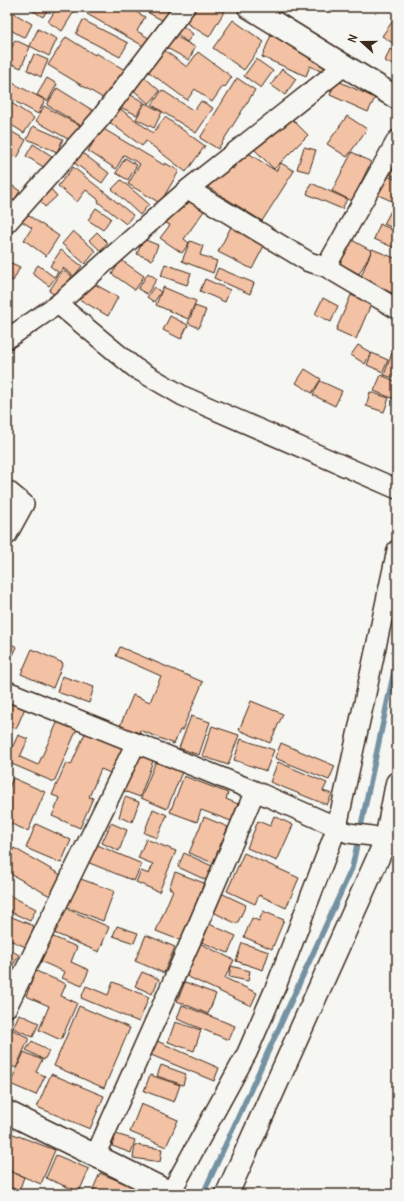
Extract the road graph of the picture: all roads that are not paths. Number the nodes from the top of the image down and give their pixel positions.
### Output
1 (185, 7) edge
2 (249, 7) edge
3 (344, 66) junction
4 (397, 98) edge
5 (397, 140) edge
6 (188, 189) junction
7 (7, 223) edge
8 (326, 267) junction
9 (58, 304) junction
10 (397, 308) edge
11 (7, 339) edge
12 (7, 490) edge
13 (397, 490) edge
14 (7, 535) edge
15 (397, 550) edge
16 (7, 691) edge
17 (136, 743) junction
18 (397, 783) edge
19 (254, 791) junction
20 (343, 830) junction
21 (385, 841) edge
22 (7, 1007) edge
23 (7, 1112) edge
24 (95, 1156) junction
25 (171, 1194) edge
26 (227, 1194) edge

1 - 7 street
2 - 3 street
3 - 4 street
3 - 6 street
5 - 8 street
6 - 8 street
6 - 9 street
8 - 10 street
9 - 11 street
9 - 13 street
12 - 14 street
15 - 20 street
16 - 17 street
17 - 19 street
17 - 22 street
18 - 21 street
19 - 20 street
19 - 24 street
20 - 21 street
20 - 25 street
21 - 26 street
23 - 24 street
24 - 25 street

